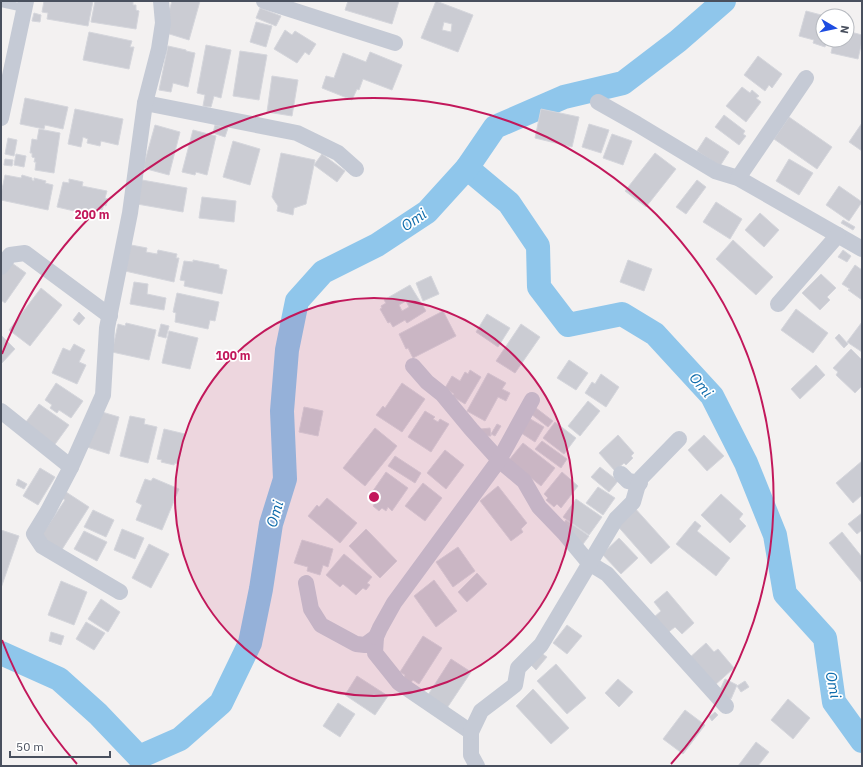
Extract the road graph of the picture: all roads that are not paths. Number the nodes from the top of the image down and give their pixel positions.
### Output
1 (161, 1) edge
2 (272, 2) edge
3 (1, 3) edge
4 (25, 5) edge
5 (395, 43) dead end
6 (806, 78) dead end
7 (598, 102) dead end
8 (145, 103) junction
9 (1, 118) edge
10 (356, 169) dead end
11 (738, 178) junction
12 (838, 236) junction
13 (861, 245) edge
14 (1, 266) edge
15 (778, 304) dead end
16 (110, 316) junction
17 (414, 366) dead end
18 (532, 400) dead end
19 (1, 411) edge
20 (678, 439) dead end
21 (499, 460) junction
22 (71, 466) junction
23 (621, 474) dead end
24 (640, 483) junction
25 (589, 563) junction
26 (306, 583) dead end
27 (120, 592) dead end
28 (376, 637) junction
29 (726, 706) dead end
30 (472, 732) junction
31 (471, 762) edge

1 - 8 street
2 - 5 street
3 - 4 lane
4 - 9 street
6 - 11 street
7 - 11 street
8 - 10 street
8 - 16 street
11 - 12 street
12 - 13 street
12 - 15 street
14 - 16 street
16 - 22 street
17 - 21 street
18 - 21 street
19 - 22 street
20 - 24 street
21 - 25 street
21 - 28 street
22 - 27 street
23 - 24 street
24 - 25 street
25 - 29 street
25 - 30 street
26 - 28 street
28 - 30 street
30 - 31 street

